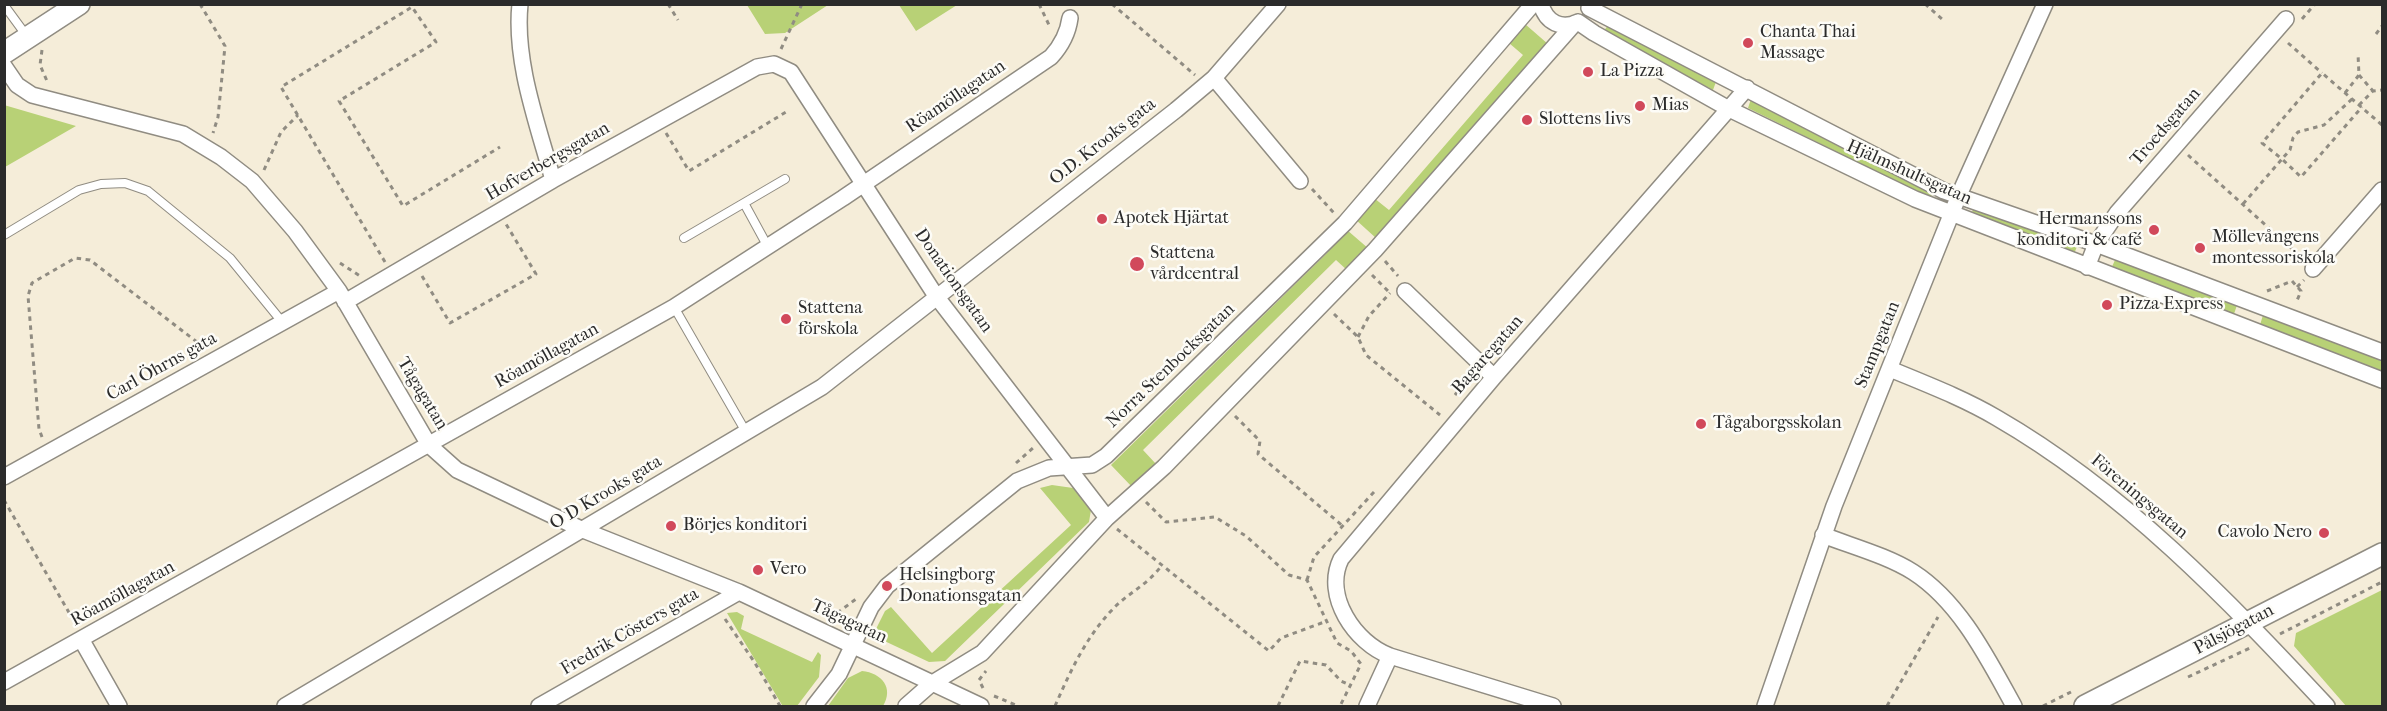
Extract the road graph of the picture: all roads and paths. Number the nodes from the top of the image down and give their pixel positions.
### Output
1 (4, 4) edge
2 (79, 4) edge
3 (200, 4) edge
4 (669, 4) edge
5 (802, 4) edge
6 (1112, 4) edge
7 (1278, 4) edge
8 (1533, 4) edge
9 (1541, 4) edge
10 (1925, 4) edge
11 (2315, 4) edge
12 (518, 5) edge
13 (1589, 6) edge
14 (2041, 6) edge
15 (1070, 18) dead end
16 (678, 20) dead end
17 (1942, 20) dead end
18 (2293, 21) joint
19 (1577, 22) junction
20 (2382, 26) edge
21 (2275, 32) junction
22 (2376, 34) dead end
23 (28, 38) junction
24 (4, 53) edge
25 (2358, 54) dead end
26 (774, 64) junction
27 (4, 66) edge
28 (2322, 73) junction
29 (2359, 75) junction
30 (1210, 81) junction
31 (1747, 88) junction
32 (2382, 90) edge
33 (2373, 91) junction
34 (2345, 93) junction
35 (2352, 99) junction
36 (2360, 106) junction
37 (1729, 109) junction
38 (786, 112) dead end
39 (298, 115) junction
40 (659, 122) junction
41 (2382, 125) edge
42 (213, 135) dead end
43 (500, 147) dead end
44 (2185, 152) dead end
45 (2282, 159) junction
46 (270, 178) dead end
47 (785, 179) dead end
48 (553, 180) junction
49 (1300, 181) dead end
50 (862, 183) junction
51 (2382, 190) edge
52 (1959, 195) junction
53 (744, 204) junction
54 (2243, 204) junction
55 (1951, 214) junction
56 (496, 229) dead end
57 (4, 235) edge
58 (684, 238) dead end
59 (2096, 244) junction
60 (768, 247) junction
61 (1375, 250) junction
62 (336, 261) dead end
63 (2087, 267) junction
64 (430, 268) dead end
65 (392, 274) junction
66 (421, 274) junction
67 (1372, 274) dead end
68 (2308, 275) junction
69 (361, 276) dead end
70 (413, 279) dead end
71 (2297, 287) junction
72 (1397, 295) junction
73 (936, 296) junction
74 (342, 297) junction
75 (2269, 297) dead end
76 (2298, 297) dead end
77 (2250, 302) junction
78 (674, 307) junction
79 (1332, 313) dead end
80 (283, 322) junction
81 (2240, 325) junction
82 (1358, 338) junction
83 (2382, 352) edge
84 (213, 361) junction
85 (1890, 369) junction
86 (1468, 372) dead end
87 (1494, 377) junction
88 (2382, 380) edge
89 (1454, 396) dead end
90 (1447, 406) dead end
91 (1232, 413) dead end
92 (1440, 415) junction
93 (1433, 424) dead end
94 (746, 432) junction
95 (1045, 438) junction
96 (429, 445) junction
97 (48, 453) junction
98 (1068, 467) junction
99 (1010, 468) dead end
100 (5, 477) edge
101 (1381, 484) dead end
102 (4, 500) edge
103 (1144, 500) dead end
104 (1111, 523) junction
105 (1344, 527) junction
106 (583, 530) junction
107 (1823, 535) junction
108 (2382, 554) edge
109 (1162, 565) junction
110 (1307, 580) junction
111 (739, 592) junction
112 (861, 594) dead end
113 (1948, 601) junction
114 (716, 606) junction
115 (1327, 621) junction
116 (2249, 621) junction
117 (813, 626) junction
118 (82, 639) junction
119 (852, 644) junction
120 (1390, 656) junction
121 (4, 681) edge
122 (931, 684) junction
123 (1350, 686) junction
124 (994, 696) dead end
125 (2051, 702) dead end
126 (119, 706) edge
127 (285, 706) edge
128 (539, 706) edge
129 (780, 706) edge
130 (814, 706) edge
131 (906, 706) edge
132 (981, 706) edge
133 (1018, 706) edge
134 (1055, 706) edge
135 (1278, 706) edge
136 (1340, 706) edge
137 (1367, 706) edge
138 (1552, 706) edge
139 (1765, 706) edge
140 (1887, 706) edge
141 (2014, 706) edge
142 (2054, 706) edge
143 (2085, 706) edge
144 (2326, 706) edge

1 - 23 lane
2 - 23 street
3 - 42 path
4 - 16 path
5 - 26 path
6 - 30 path
7 - 30 street, O.D. Krooks gata
8 - 98 street, Norra Stenbocksgatan
9 - 19 street
10 - 17 path
11 - 18 path
12 - 48 street
13 - 19 street
13 - 31 street, Hjälmshultsgatan
14 - 52 street, Stampgatan
15 - 50 street, Röamöllagatan
18 - 21 street, Troedsgatan
19 - 37 street, Hjälmshultsgatan
19 - 61 street
20 - 22 path
21 - 28 path
21 - 59 street, Troedsgatan
23 - 24 street
25 - 29 path
26 - 40 street, Hofverbergsgatan
26 - 50 street, Donationsgatan
27 - 74 street, Tågagatan
28 - 34 path
28 - 45 path
29 - 33 path
29 - 34 path
30 - 49 street
30 - 73 street, O.D. Krooks gata
31 - 37 street, Bagaregatan
31 - 52 street, Hjälmshultsgatan
32 - 33 path
33 - 36 path
34 - 35 path
35 - 36 path
35 - 45 path
36 - 41 path
36 - 45 path
37 - 55 street, Hjälmshultsgatan
37 - 87 street, Bagaregatan
38 - 40 path
39 - 43 path
39 - 46 path
39 - 65 path
40 - 48 street, Hofverbergsgatan
44 - 54 path
45 - 54 path
47 - 53 lane
48 - 65 street, Hofverbergsgatan
50 - 60 street, Röamöllagatan
50 - 73 street, Donationsgatan
51 - 68 street
52 - 55 street, Stampgatan
52 - 59 street, Hjälmshultsgatan
53 - 58 lane
53 - 60 lane
54 - 68 path
55 - 63 street, Hjälmshultsgatan
55 - 85 street, Stampgatan
56 - 66 path
57 - 80 lane
59 - 63 street, Troedsgatan
59 - 77 street, Hjälmshultsgatan
60 - 78 street, Röamöllagatan
61 - 72 path
61 - 104 street
62 - 69 path
63 - 81 street, Hjälmshultsgatan
64 - 66 path
65 - 74 street, Hofverbergsgatan
66 - 70 path
67 - 72 path
68 - 71 path
71 - 75 path
71 - 76 path
72 - 82 path
72 - 87 street
73 - 94 street, O D Krooks gata
73 - 95 street, Donationsgatan
74 - 80 street, Carl Öhrns gata
74 - 96 street, Tågagatan
77 - 81 street
77 - 83 street, Hjälmshultsgatan
78 - 94 lane
78 - 96 street, Röamöllagatan
79 - 82 path
80 - 84 street, Carl Öhrns gata
81 - 88 street, Hjälmshultsgatan
82 - 92 path
84 - 97 street, Carl Öhrns gata
84 - 97 path
85 - 107 street, Stampgatan
85 - 116 street, Föreningsgatan
86 - 89 path
87 - 120 street, Bagaregatan
90 - 92 path
91 - 105 path
92 - 93 path
94 - 106 street, O D Krooks gata
95 - 98 street, Donationsgatan
95 - 99 path
96 - 106 street, Tågagatan
96 - 118 street, Röamöllagatan
97 - 100 street, Carl Öhrns gata
98 - 104 street, Donationsgatan
98 - 119 street, Norra Stenbocksgatan
101 - 105 path
102 - 118 path
103 - 110 path
104 - 109 path
104 - 122 street
105 - 110 path
106 - 111 street, Tågagatan
106 - 127 street, O D Krooks gata
107 - 113 street
107 - 139 street, Stampgatan
108 - 116 street, Pålsjögatan
109 - 115 path
109 - 134 path
110 - 115 path
111 - 114 street, Fredrik Cösters gata
111 - 117 street, Tågagatan
112 - 117 path
113 - 140 path
113 - 141 street
114 - 128 street, Fredrik Cösters gata
114 - 129 path
115 - 123 path
116 - 143 street, Pålsjögatan
116 - 144 street, Föreningsgatan
117 - 119 street, Tågagatan
118 - 121 street, Röamöllagatan
118 - 126 street
119 - 122 street, Tågagatan
119 - 130 street, Norra Stenbocksgatan
120 - 137 street
120 - 138 street, Bagaregatan
122 - 131 street
122 - 132 street, Tågagatan
123 - 135 path
123 - 136 path
124 - 133 path
125 - 142 path

